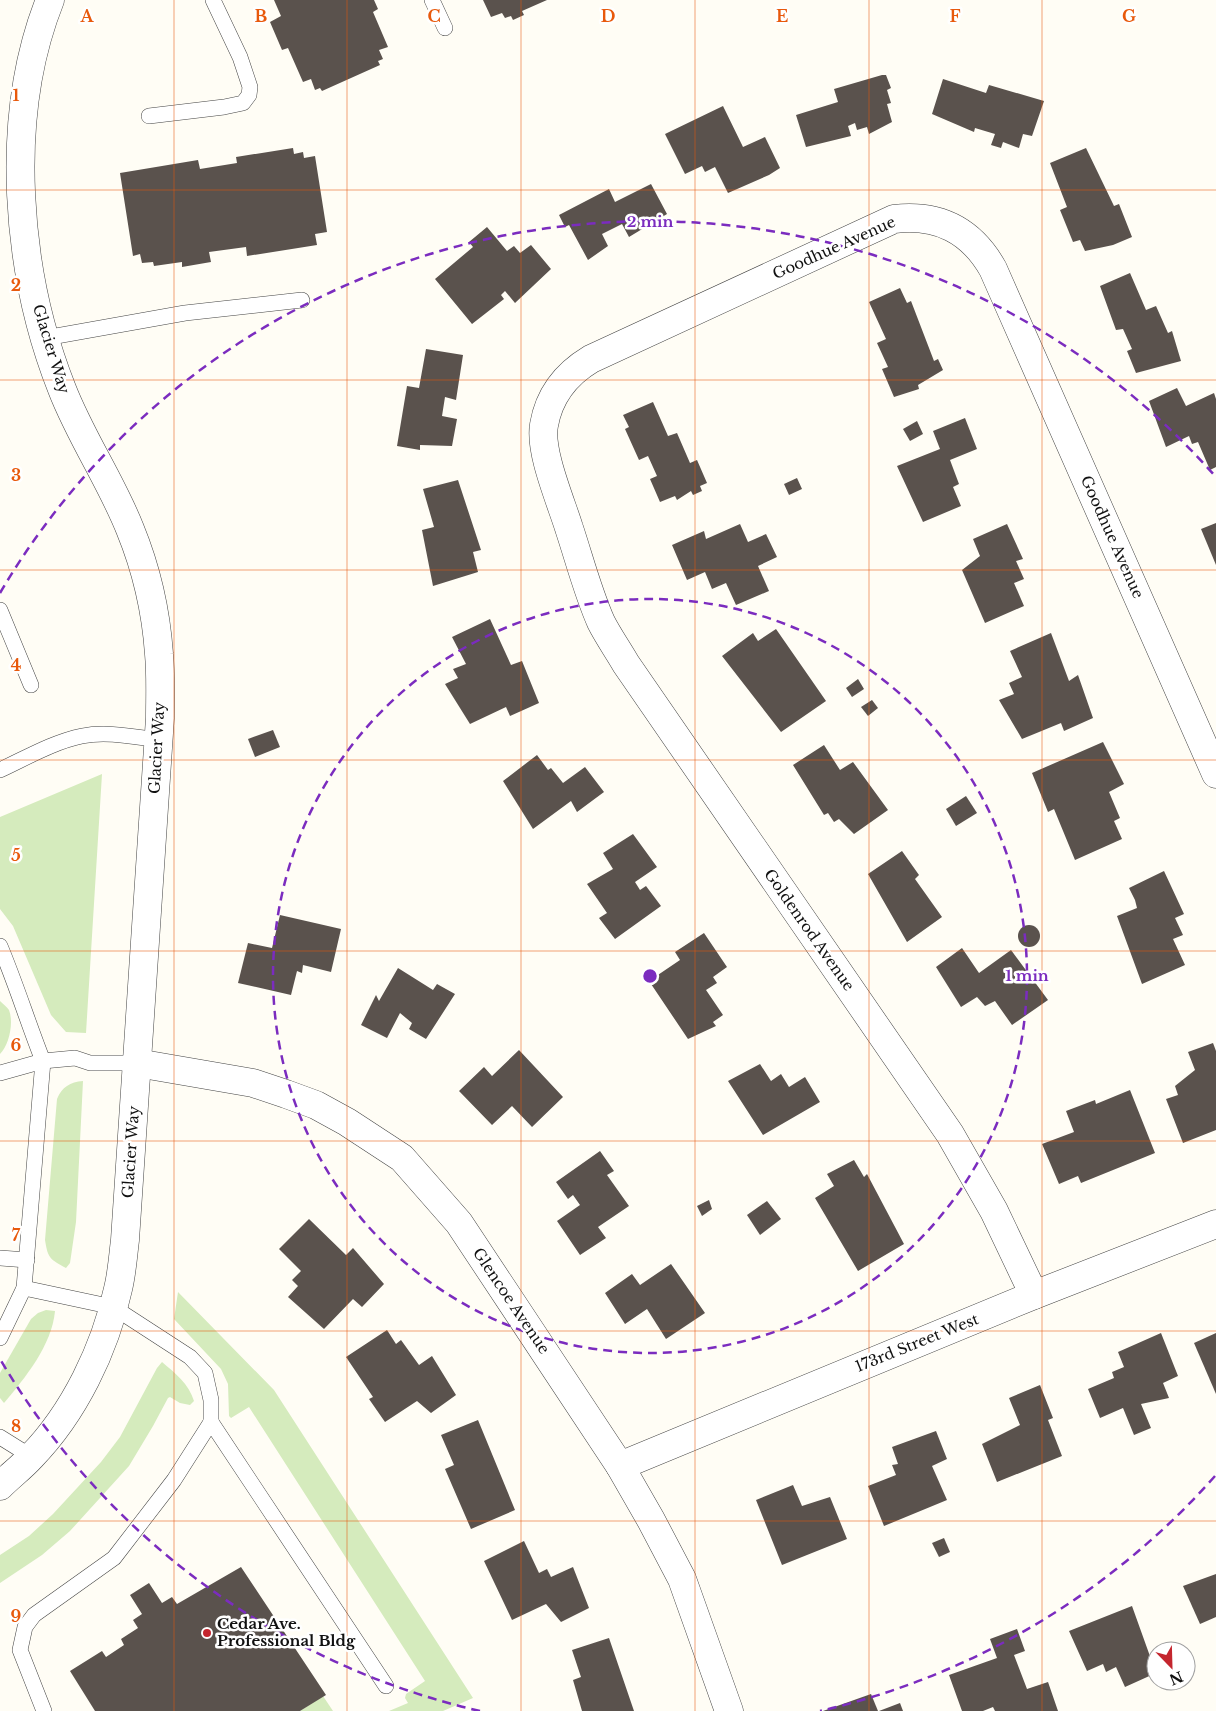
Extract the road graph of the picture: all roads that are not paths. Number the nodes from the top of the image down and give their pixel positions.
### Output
1 (50, 0) edge
2 (212, 0) edge
3 (432, 0) edge
4 (444, 28) dead end
5 (150, 116) dead end
6 (302, 300) dead end
7 (45, 338) junction
8 (581, 566) joint
9 (0, 610) edge
10 (31, 685) dead end
11 (159, 740) junction
12 (0, 770) edge
13 (1216, 774) edge
14 (0, 946) edge
15 (43, 1061) junction
16 (137, 1063) junction
17 (0, 1073) edge
18 (1216, 1224) edge
19 (0, 1258) edge
20 (27, 1260) junction
21 (24, 1288) junction
22 (1034, 1295) junction
23 (113, 1307) junction
24 (0, 1338) edge
25 (211, 1422) junction
26 (0, 1437) edge
27 (32, 1457) junction
28 (620, 1466) junction
29 (0, 1486) edge
30 (386, 1686) dead end
31 (44, 1711) edge
32 (729, 1711) edge

1 - 7 street, Glacier Way
2 - 5 lane
3 - 4 lane
6 - 7 lane
7 - 11 street, Glacier Way
8 - 13 street, Goodhue Avenue
8 - 22 street, Goldenrod Avenue
9 - 10 lane
11 - 12 lane
11 - 16 street, Glacier Way
14 - 15 lane
15 - 16 lane
15 - 17 lane
15 - 20 lane
16 - 23 street, Glacier Way
16 - 28 street, Glencoe Avenue
18 - 22 street, 173rd Street West
19 - 20 lane
20 - 21 lane
21 - 23 lane
21 - 24 lane
22 - 28 street, 173rd Street West
23 - 25 lane
23 - 27 street, Glacier Way
25 - 30 lane
25 - 31 lane
26 - 27 lane
27 - 29 street, Glacier Way
28 - 32 street, Glencoe Avenue

